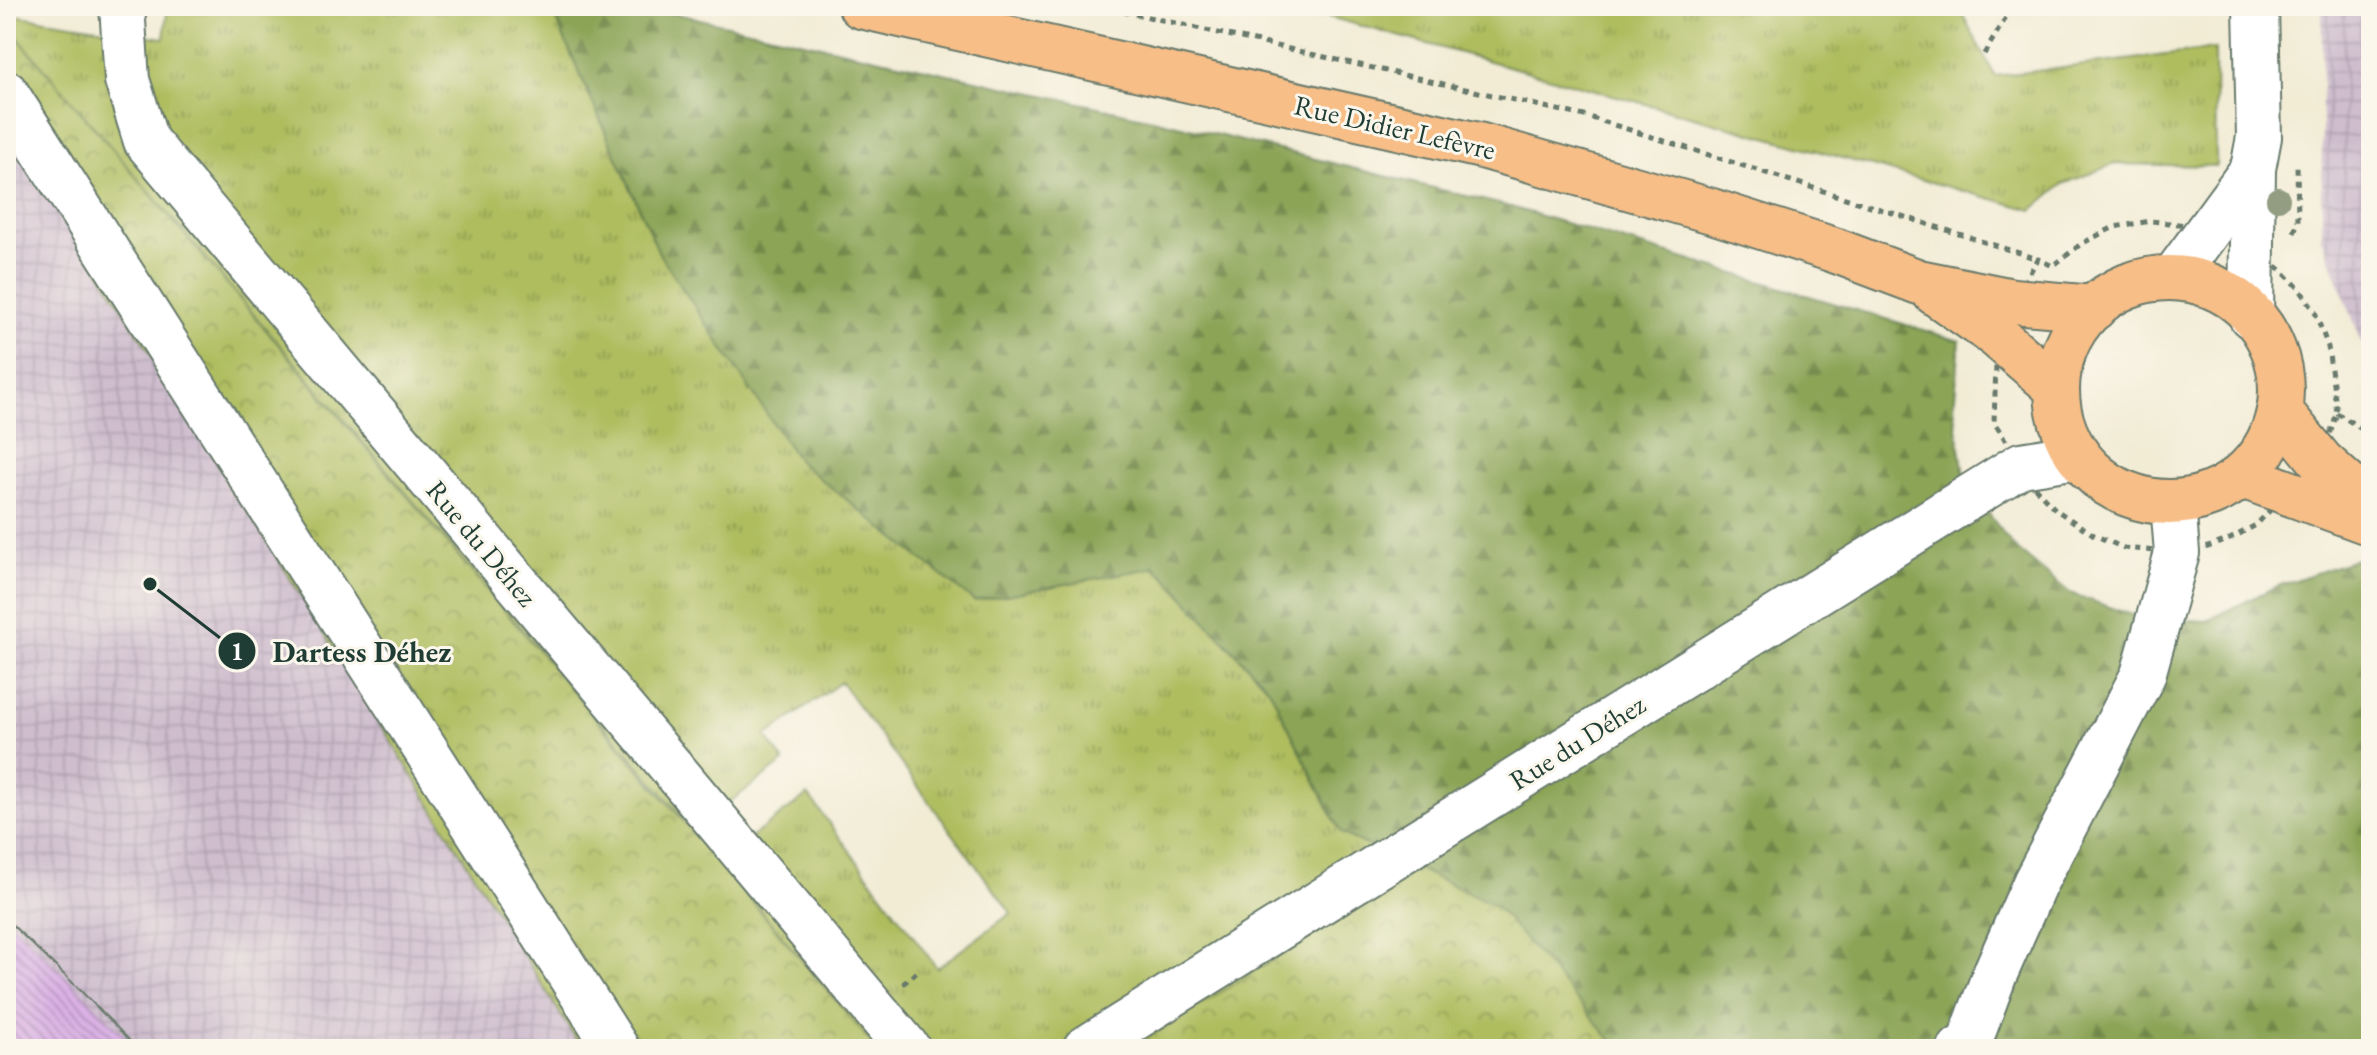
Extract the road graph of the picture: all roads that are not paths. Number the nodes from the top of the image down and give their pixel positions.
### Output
1 (122, 6) edge
2 (861, 6) edge
3 (2256, 6) edge
4 (6, 93) edge
5 (2253, 169) junction
6 (2173, 278) junction
7 (1919, 282) junction
8 (2094, 308) junction
9 (2251, 316) junction
10 (2056, 387) junction
11 (2280, 411) junction
12 (2077, 456) junction
13 (2243, 476) junction
14 (2173, 503) junction
15 (2371, 506) edge
16 (2371, 523) edge
17 (617, 1049) edge
18 (908, 1049) edge
19 (1085, 1049) edge
20 (1960, 1049) edge

1 - 18 street, Rue du Déhez
2 - 7 main road, Rue Didier Lefèvre
3 - 5 street
4 - 17 street
5 - 6 street
5 - 9 street
6 - 8 main road
6 - 9 main road
7 - 8 main road, Rue Didier Lefèvre
7 - 10 main road, Rue Didier Lefèvre
8 - 10 main road
9 - 11 main road
10 - 12 main road
11 - 13 main road
11 - 15 main road
12 - 14 main road
12 - 19 street, Rue du Déhez
13 - 14 main road
13 - 16 main road
14 - 20 street

